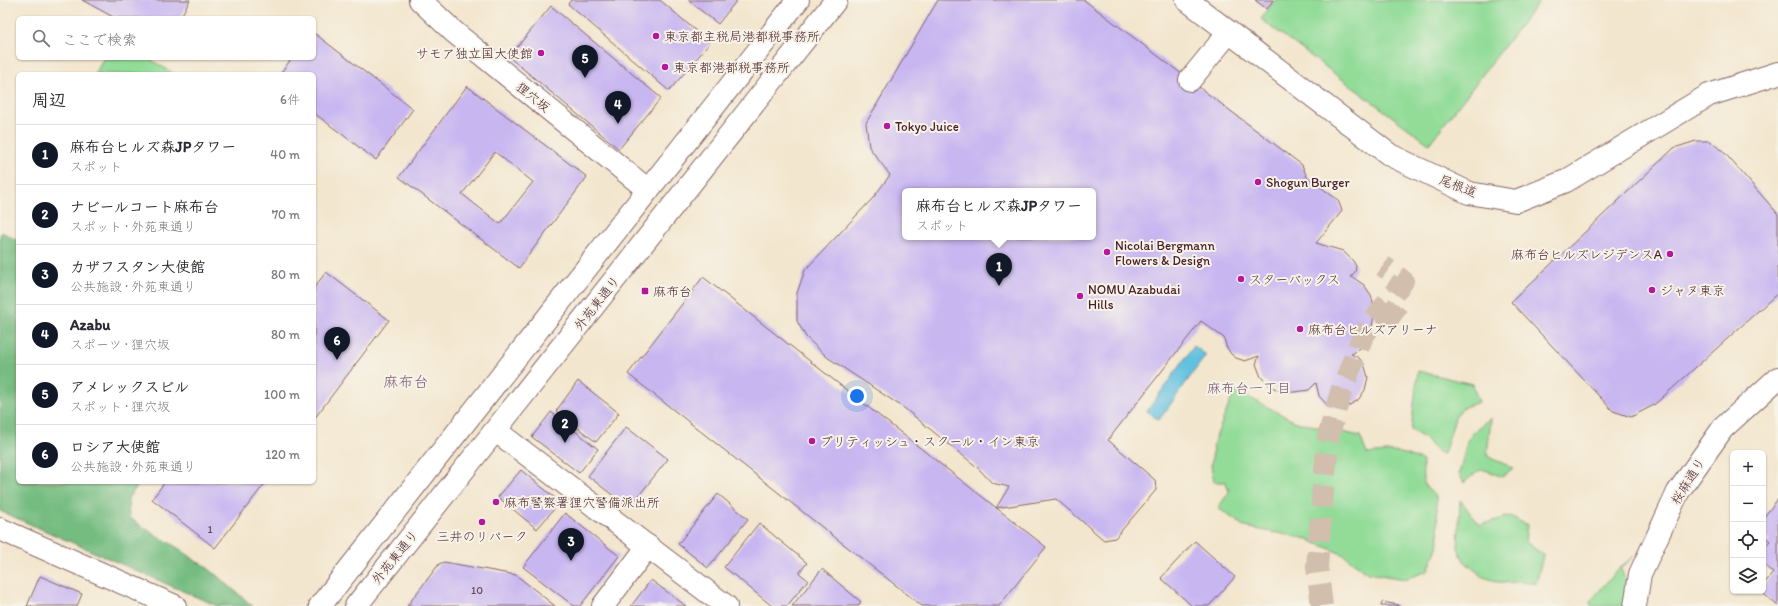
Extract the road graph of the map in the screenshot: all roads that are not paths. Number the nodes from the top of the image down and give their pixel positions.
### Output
1 (420, 0) edge
2 (798, 0) edge
3 (836, 0) edge
4 (1187, 0) edge
5 (1229, 32) junction
6 (1778, 72) edge
7 (1190, 80) dead end
8 (648, 190) junction
9 (1778, 378) edge
10 (496, 431) junction
11 (0, 529) edge
12 (648, 546) junction
13 (175, 606) edge
14 (320, 606) edge
15 (356, 606) edge
16 (603, 606) edge
17 (726, 606) edge
18 (1635, 606) edge

1 - 8 street, 狸穴坂
2 - 8 street
3 - 10 street, 外苑東通り
4 - 5 street, 尾根道
5 - 6 street, 尾根道
5 - 7 street
8 - 14 street
9 - 18 street, 桜麻通り
10 - 12 street
10 - 15 street, 外苑東通り
11 - 13 street
12 - 16 street
12 - 17 street

